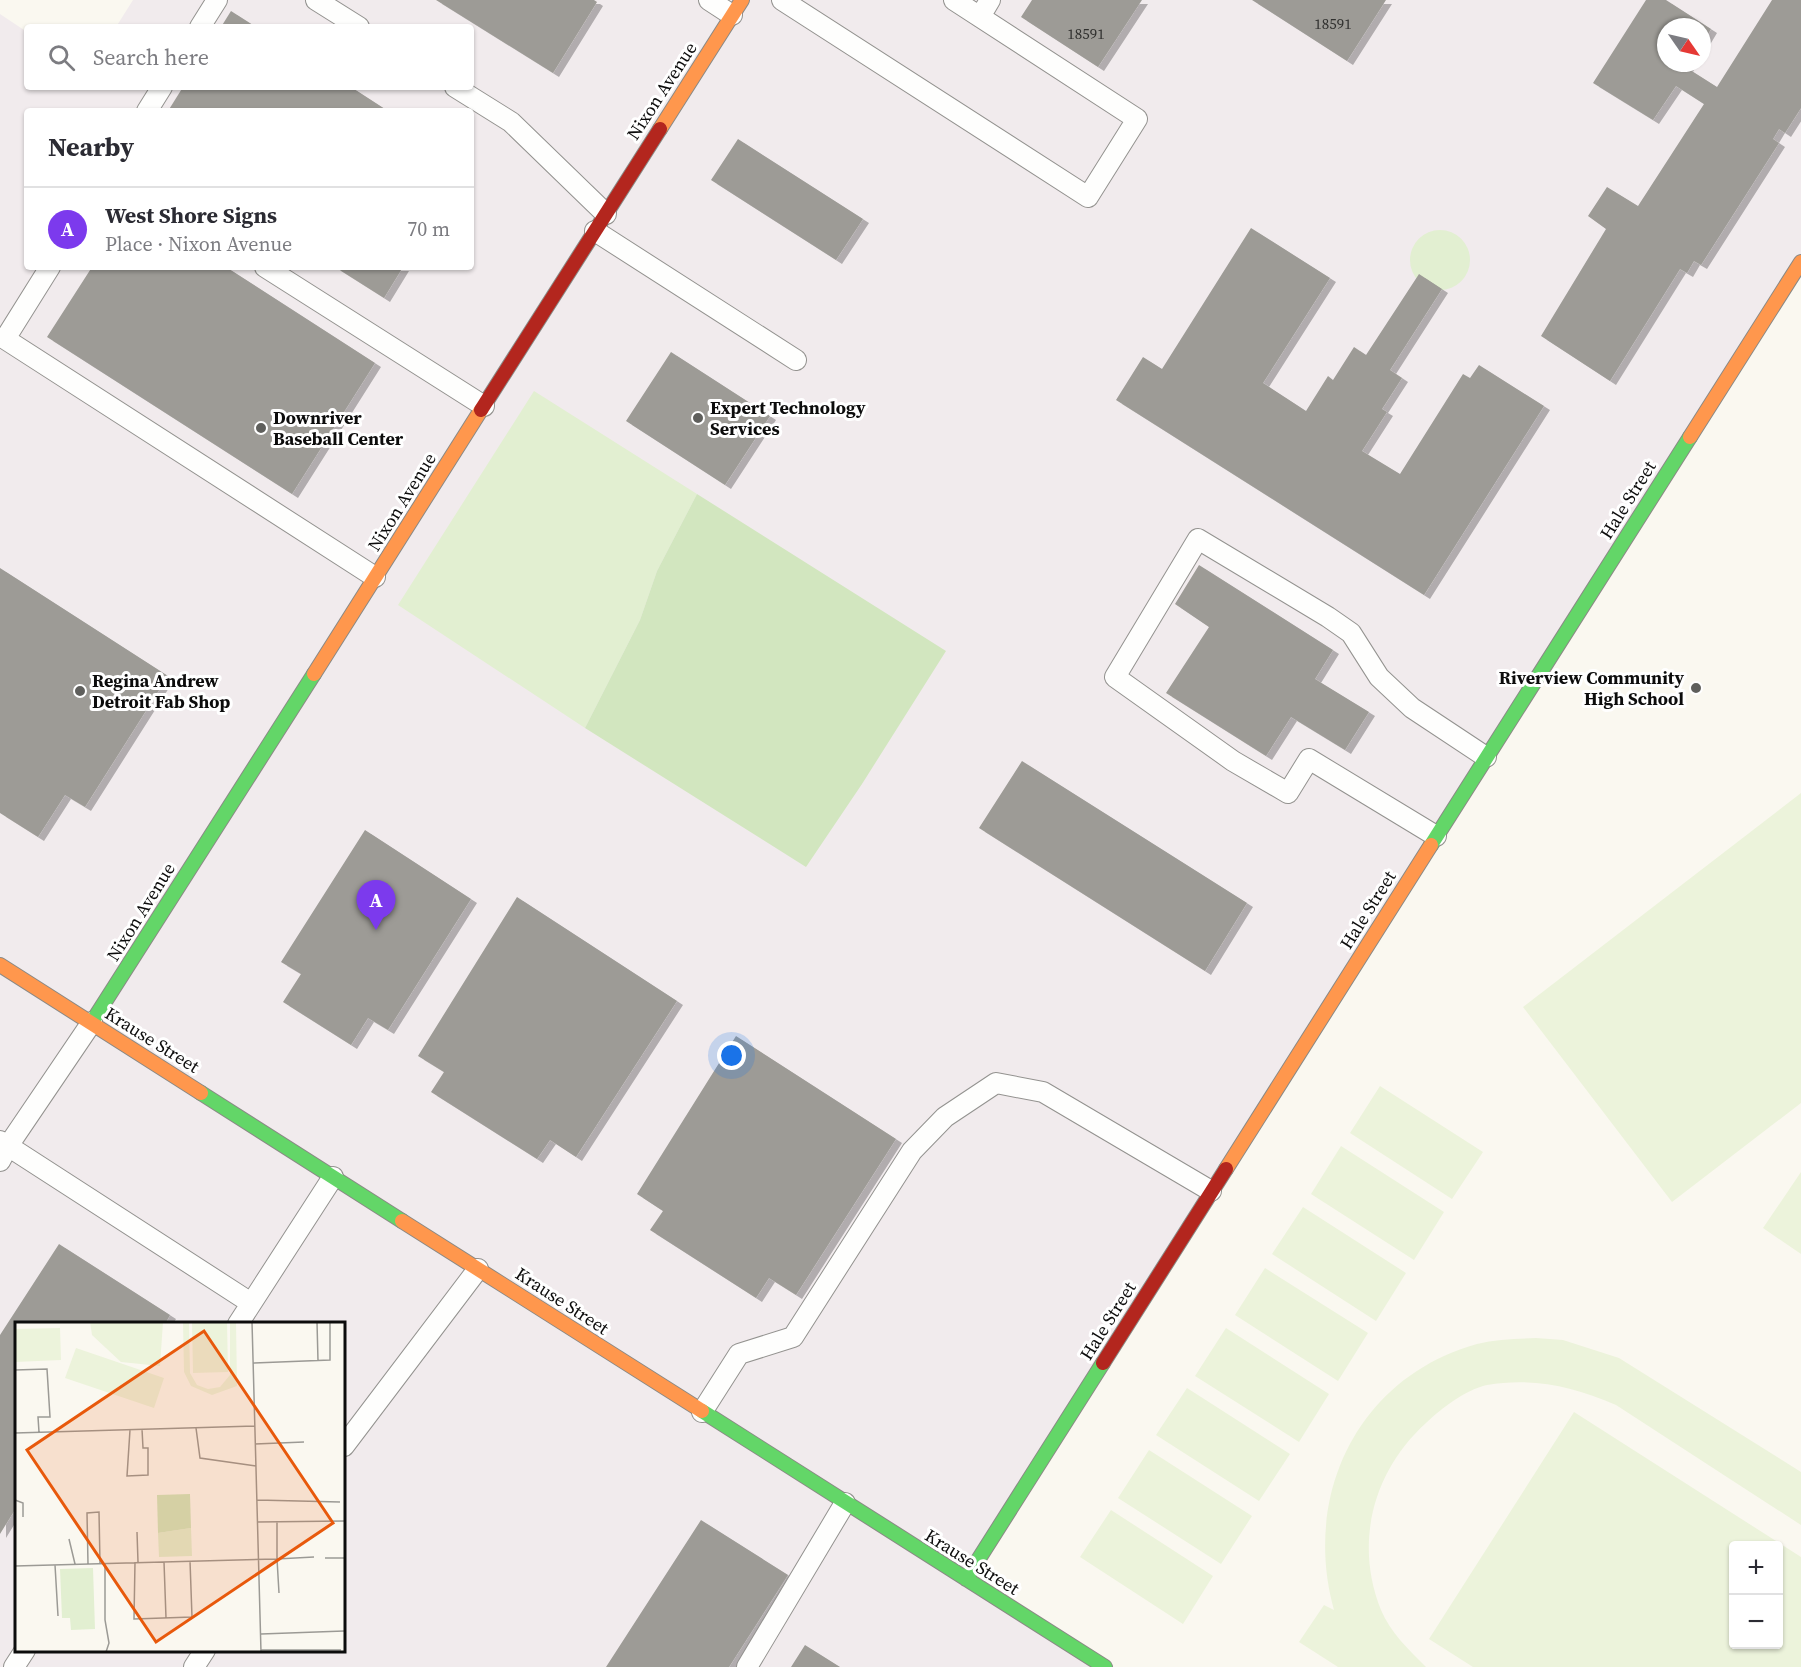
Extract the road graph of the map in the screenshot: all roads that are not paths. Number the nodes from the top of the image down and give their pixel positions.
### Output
1 (217, 0) edge
2 (316, 0) edge
3 (709, 0) edge
4 (782, 0) edge
5 (954, 0) edge
6 (737, 7) edge
7 (985, 8) edge
8 (202, 24) edge
9 (355, 24) edge
10 (160, 90) edge
11 (460, 90) edge
12 (149, 108) edge
13 (606, 214) junction
14 (595, 231) junction
15 (1801, 262) edge
16 (48, 270) edge
17 (270, 270) edge
18 (796, 360) dead end
19 (484, 406) junction
20 (375, 577) junction
21 (1486, 757) junction
22 (1436, 836) junction
23 (0, 965) edge
24 (92, 1022) junction
25 (3, 1149) edge
26 (333, 1177) junction
27 (1211, 1191) junction
28 (478, 1269) junction
29 (251, 1303) junction
30 (239, 1322) edge
31 (702, 1412) junction
32 (345, 1445) edge
33 (845, 1503) junction
34 (966, 1579) junction
35 (24, 1652) edge
36 (204, 1652) edge
37 (14, 1667) edge
38 (194, 1667) edge
39 (747, 1667) edge
40 (1105, 1667) edge

1 - 8 lane
2 - 9 lane
3 - 6 lane
4 - 7 lane
5 - 7 lane
6 - 13 street, Nixon Avenue
10 - 12 lane
11 - 13 lane
13 - 14 street, Nixon Avenue
14 - 18 lane
14 - 19 street, Nixon Avenue
15 - 21 street, Hale Street
16 - 20 lane
17 - 19 lane
19 - 20 street, Nixon Avenue
20 - 24 street, Nixon Avenue
21 - 22 street, Hale Street
21 - 22 lane
22 - 27 street, Hale Street
23 - 24 street, Krause Street
24 - 25 lane
24 - 26 street, Krause Street
25 - 29 lane
26 - 28 street, Krause Street
26 - 29 lane
27 - 31 lane
27 - 34 street, Hale Street
28 - 31 street, Krause Street
28 - 32 lane
29 - 30 lane
31 - 33 street, Krause Street
33 - 34 street, Krause Street
33 - 39 lane
34 - 40 street, Krause Street
35 - 37 lane
36 - 38 lane

